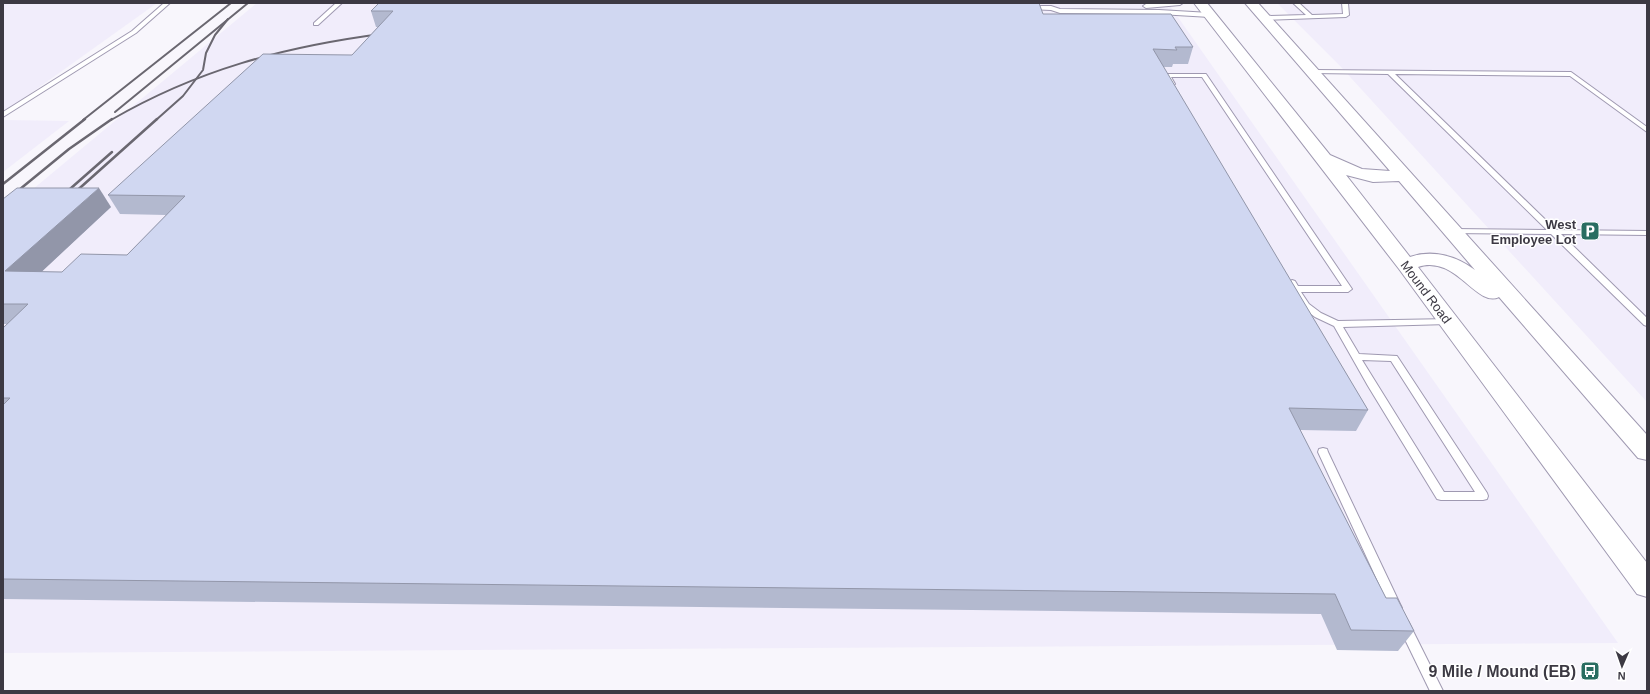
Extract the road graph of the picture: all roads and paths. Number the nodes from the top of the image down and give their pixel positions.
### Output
1 (167, 3) edge
2 (339, 3) edge
3 (1180, 3) edge
4 (1240, 3) edge
5 (1251, 3) edge
6 (1296, 3) edge
7 (1345, 3) edge
8 (1027, 5) edge
9 (1089, 6) junction
10 (1156, 6) junction
11 (1020, 8) edge
12 (1051, 8) junction
13 (1205, 9) edge
14 (1092, 12) junction
15 (1159, 12) junction
16 (1163, 17) edge
17 (1311, 17) junction
18 (1266, 18) junction
19 (316, 24) dead end
20 (1292, 47) junction
21 (1314, 72) junction
22 (1390, 73) junction
23 (1175, 88) edge
24 (3, 116) edge
25 (1647, 130) edge
26 (1321, 155) junction
27 (1403, 176) junction
28 (1452, 231) junction
29 (1554, 232) junction
30 (1647, 233) edge
31 (1406, 265) junction
32 (1288, 276) edge
33 (1296, 290) junction
34 (1448, 321) junction
35 (1647, 323) edge
36 (1337, 324) junction
37 (1357, 358) junction
38 (1572, 366) junction
39 (1647, 451) edge
40 (1323, 452) dead end
41 (1647, 585) edge
42 (1438, 691) edge

1 - 24 lane
2 - 19 lane
3 - 10 lane
4 - 20 main road
5 - 18 main road
6 - 17 lane
7 - 17 lane
8 - 11 lane
8 - 12 lane
9 - 10 lane
9 - 12 lane
9 - 14 lane
10 - 15 lane
12 - 14 lane
13 - 15 lane
13 - 26 main road, Mound Road
14 - 15 lane
15 - 16 lane
17 - 18 lane
18 - 20 main road
20 - 21 main road
21 - 22 lane
21 - 27 main road
22 - 25 lane
22 - 29 lane
23 - 33 lane
26 - 27 main road
26 - 31 main road, Mound Road
27 - 28 main road
28 - 29 lane
28 - 38 main road
29 - 30 lane
29 - 35 lane
31 - 34 main road, Mound Road
31 - 38 main road
32 - 33 lane
33 - 36 lane
34 - 36 lane
34 - 41 main road, Mound Road
36 - 37 lane
37 - 37 lane
38 - 39 main road
40 - 42 lane

